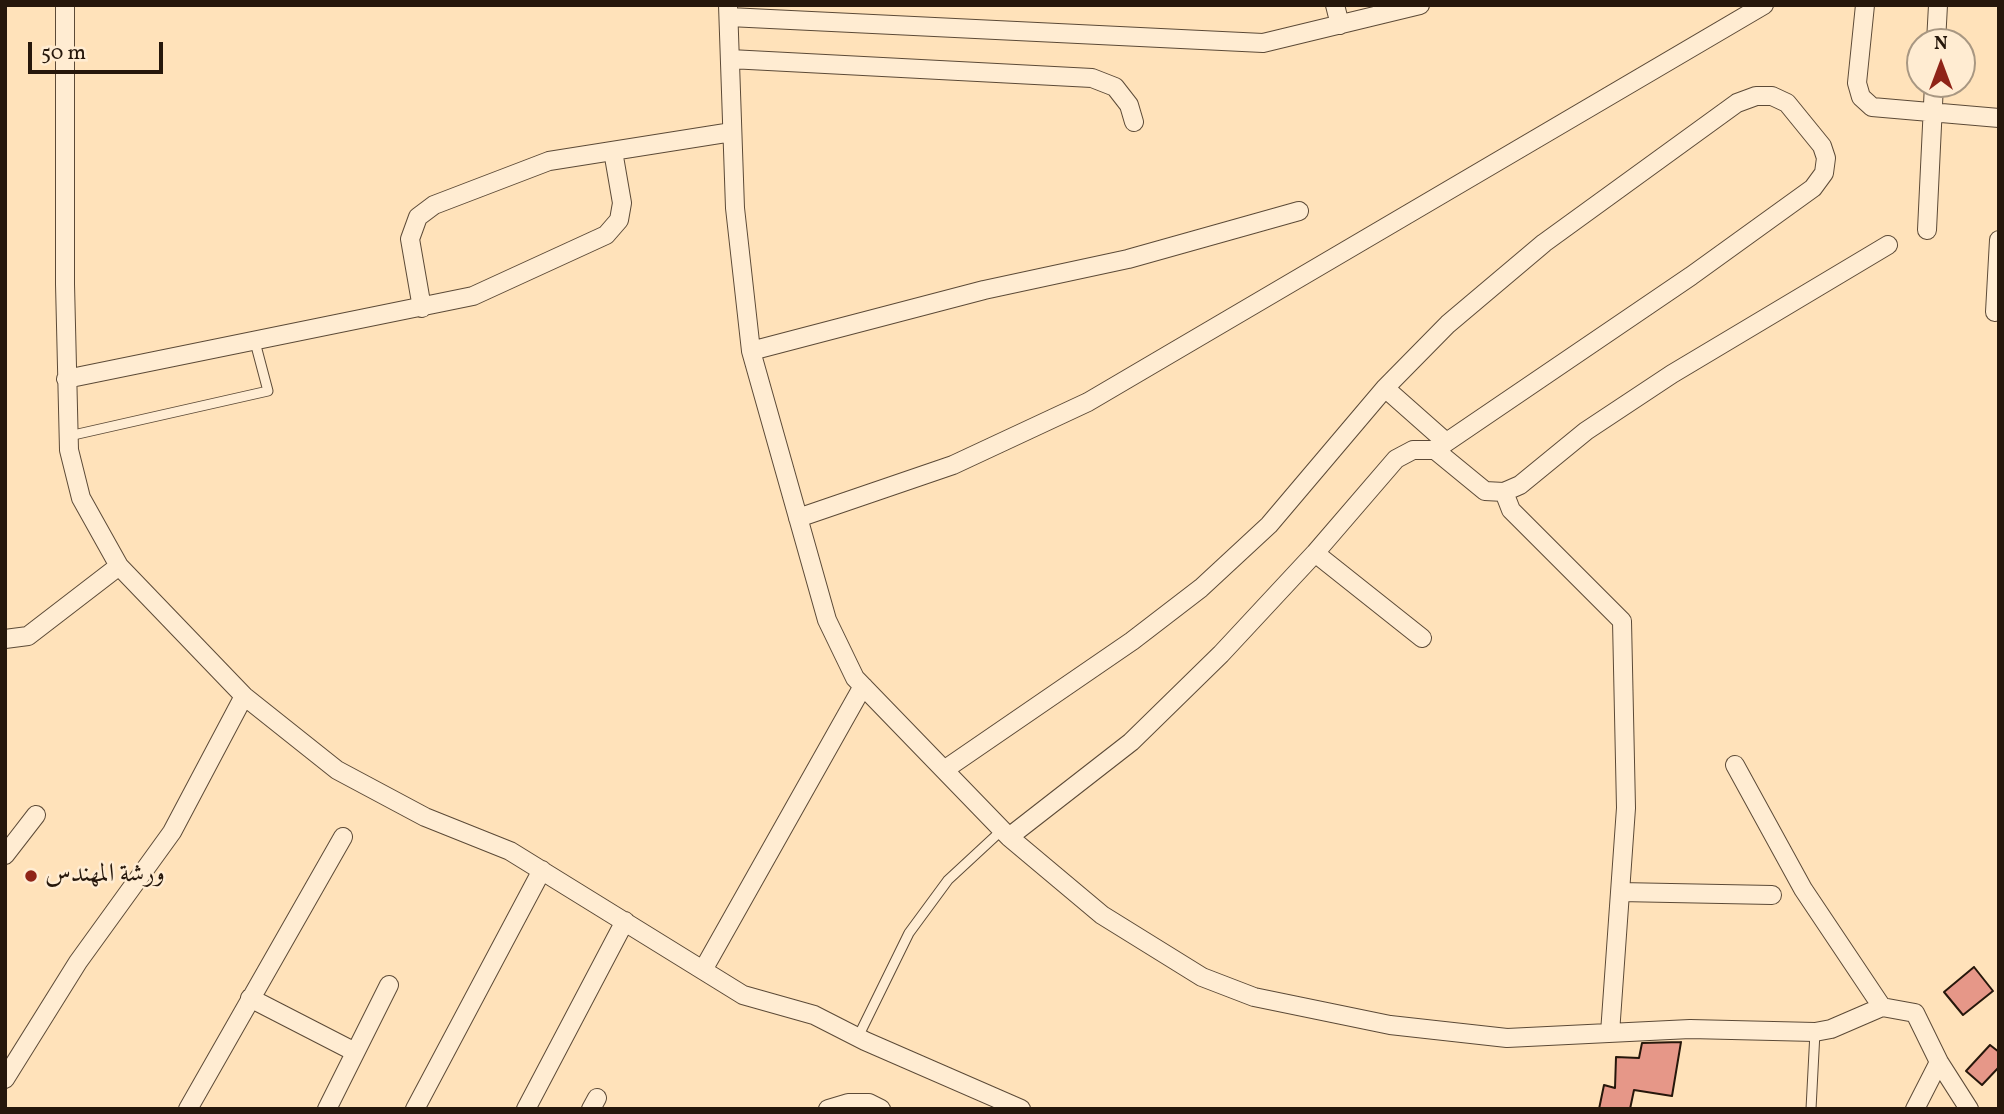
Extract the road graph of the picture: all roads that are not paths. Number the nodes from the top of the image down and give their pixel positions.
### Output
1 (65, 5) edge
2 (1335, 5) edge
3 (1420, 5) edge
4 (1764, 5) edge
5 (1864, 5) edge
6 (1938, 5) edge
7 (728, 11) edge
8 (1340, 25) junction
9 (1937, 28) edge
10 (730, 59) junction
11 (1934, 98) edge
12 (1933, 114) junction
13 (1999, 118) edge
14 (1134, 122) dead end
15 (732, 132) junction
16 (613, 151) junction
17 (1299, 211) dead end
18 (1927, 230) dead end
19 (1999, 240) edge
20 (1888, 245) dead end
21 (422, 308) junction
22 (1996, 312) dead end
23 (255, 342) junction
24 (751, 351) junction
25 (66, 379) junction
26 (1385, 387) junction
27 (69, 436) junction
28 (1440, 446) junction
29 (1504, 492) junction
30 (798, 518) junction
31 (1315, 553) junction
32 (119, 566) junction
33 (1422, 638) dead end
34 (5, 639) edge
35 (863, 686) junction
36 (244, 696) junction
37 (1735, 765) dead end
38 (944, 770) junction
39 (36, 815) dead end
40 (1005, 834) junction
41 (343, 836) dead end
42 (5, 855) edge
43 (542, 870) junction
44 (1620, 892) junction
45 (1772, 895) dead end
46 (625, 921) junction
47 (702, 970) junction
48 (388, 985) dead end
49 (250, 998) junction
50 (1882, 1007) junction
51 (1815, 1032) junction
52 (1610, 1033) junction
53 (858, 1037) junction
54 (355, 1052) junction
55 (1939, 1062) junction
56 (5, 1079) edge
57 (188, 1109) edge
58 (327, 1109) edge
59 (415, 1109) edge
60 (526, 1109) edge
61 (828, 1109) edge
62 (881, 1109) edge
63 (1021, 1109) edge
64 (1811, 1109) edge
65 (1915, 1109) edge
66 (1969, 1109) edge

1 - 25 street
2 - 8 street
3 - 8 street
4 - 30 street
5 - 12 street
6 - 9 street
7 - 8 street
7 - 10 street
10 - 14 street
10 - 15 street
11 - 12 street
12 - 13 street
12 - 18 street
15 - 16 street
15 - 24 street
16 - 21 street
16 - 21 street
17 - 24 street
19 - 22 street
20 - 29 street
21 - 23 street
23 - 25 street
23 - 27 lane
24 - 30 street
25 - 27 street
26 - 28 street
26 - 28 street
26 - 38 street
27 - 32 street
28 - 29 street
28 - 31 street
29 - 44 street
30 - 35 street
31 - 33 street
31 - 40 street
32 - 34 street
32 - 36 street
35 - 38 street
35 - 47 street
36 - 43 street
36 - 56 street
37 - 50 street
38 - 40 street
39 - 42 street
40 - 52 street
40 - 53 lane
41 - 49 street
43 - 46 street
43 - 59 street
44 - 45 street
44 - 52 street
46 - 47 street
46 - 60 street
47 - 53 street
48 - 54 street
49 - 54 street
49 - 57 street
50 - 51 street
50 - 55 street
51 - 52 street
51 - 64 lane
53 - 63 street
54 - 58 street
55 - 65 street
55 - 66 street
61 - 62 street

